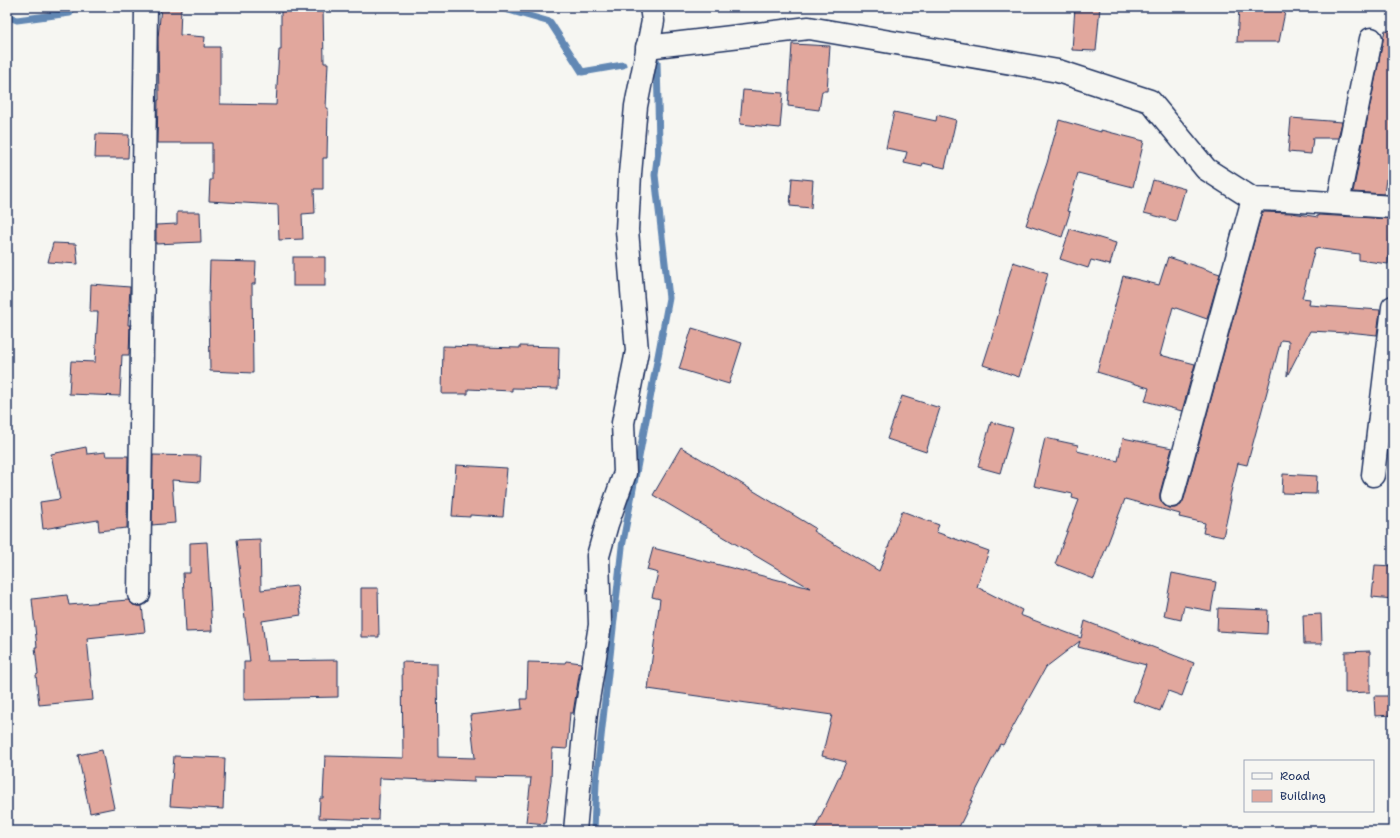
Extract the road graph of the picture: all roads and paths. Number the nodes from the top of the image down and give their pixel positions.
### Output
1 (146, 7) edge
2 (651, 7) edge
3 (1371, 39) dead end
4 (647, 46) junction
5 (1253, 199) junction
6 (1338, 203) junction
7 (1393, 207) edge
8 (1393, 307) edge
9 (1373, 475) dead end
10 (1172, 496) dead end
11 (139, 594) dead end
12 (575, 831) edge

1 - 11 street
2 - 4 street
3 - 6 street
4 - 5 street
4 - 12 street
5 - 6 street
5 - 10 street
6 - 7 street
8 - 9 street

